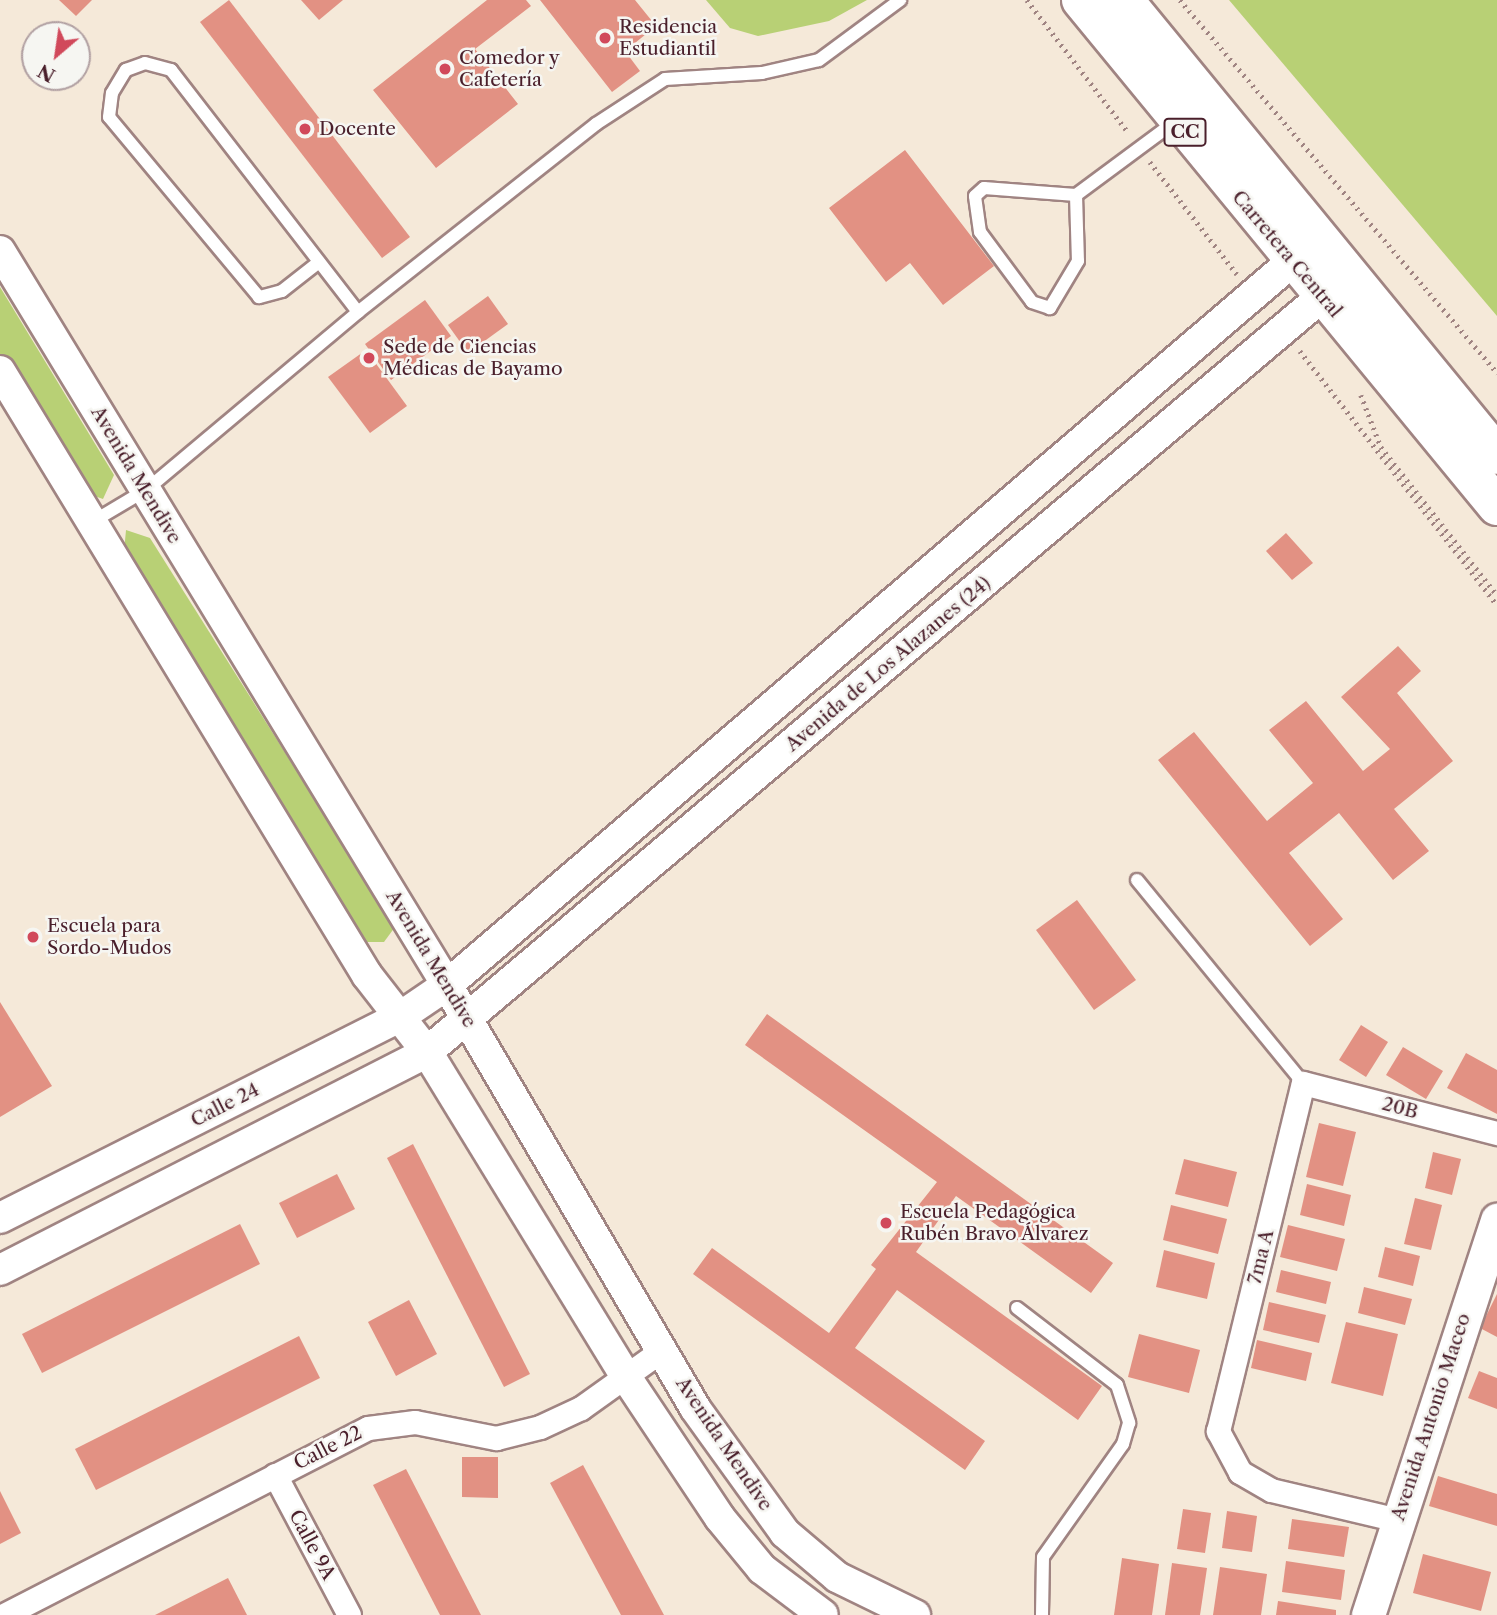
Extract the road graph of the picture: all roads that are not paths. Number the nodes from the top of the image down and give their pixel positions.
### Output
1 (900, 0) edge
2 (1081, 0) edge
3 (1124, 0) edge
4 (1176, 120) junction
5 (1076, 195) junction
6 (1306, 250) junction
7 (0, 251) edge
8 (319, 262) junction
9 (1335, 286) junction
10 (358, 312) junction
11 (0, 372) edge
12 (1497, 455) edge
13 (146, 490) junction
14 (1497, 506) edge
15 (92, 522) junction
16 (1137, 880) dead end
17 (447, 985) junction
18 (400, 1017) junction
19 (468, 1021) junction
20 (427, 1052) junction
21 (1303, 1083) junction
22 (1497, 1133) edge
23 (0, 1219) edge
24 (1497, 1220) edge
25 (0, 1270) edge
26 (1017, 1308) dead end
27 (662, 1350) junction
28 (626, 1377) junction
29 (275, 1475) junction
30 (1398, 1520) junction
31 (4, 1615) edge
32 (349, 1615) edge
33 (823, 1615) edge
34 (915, 1615) edge
35 (1042, 1615) edge
36 (1368, 1615) edge

1 - 10 lane
2 - 4 highway, Carretera Central / CC
3 - 6 highway, Carretera Central / CC
4 - 5 lane
4 - 6 highway, Carretera Central / CC
5 - 5 lane
6 - 9 highway, Carretera Central / CC
6 - 17 street
7 - 13 street, Avenida Mendive
8 - 8 lane
8 - 10 lane
9 - 12 highway, Carretera Central / CC
9 - 14 highway, Carretera Central / CC
9 - 19 street, Avenida de Los Alazanes (24)
10 - 13 lane
11 - 15 street
13 - 15 lane
13 - 17 street, Avenida Mendive
15 - 18 street
16 - 21 lane
17 - 18 street, Calle 24
17 - 19 street, Avenida Mendive
18 - 20 street
18 - 23 street, Calle 24
19 - 20 street, Avenida de Los Alazanes (24)
19 - 27 street, Avenida Mendive
20 - 25 street
20 - 28 street
21 - 22 street, 20B
21 - 30 street, 7ma A
24 - 30 main road, Avenida Antonio Maceo
26 - 35 lane
27 - 28 street, Calle 22
27 - 34 street, Avenida Mendive
28 - 29 street, Calle 22
28 - 33 street
29 - 31 street, Calle 22
29 - 32 street, Calle 9A
30 - 36 main road, Avenida Antonio Maceo

